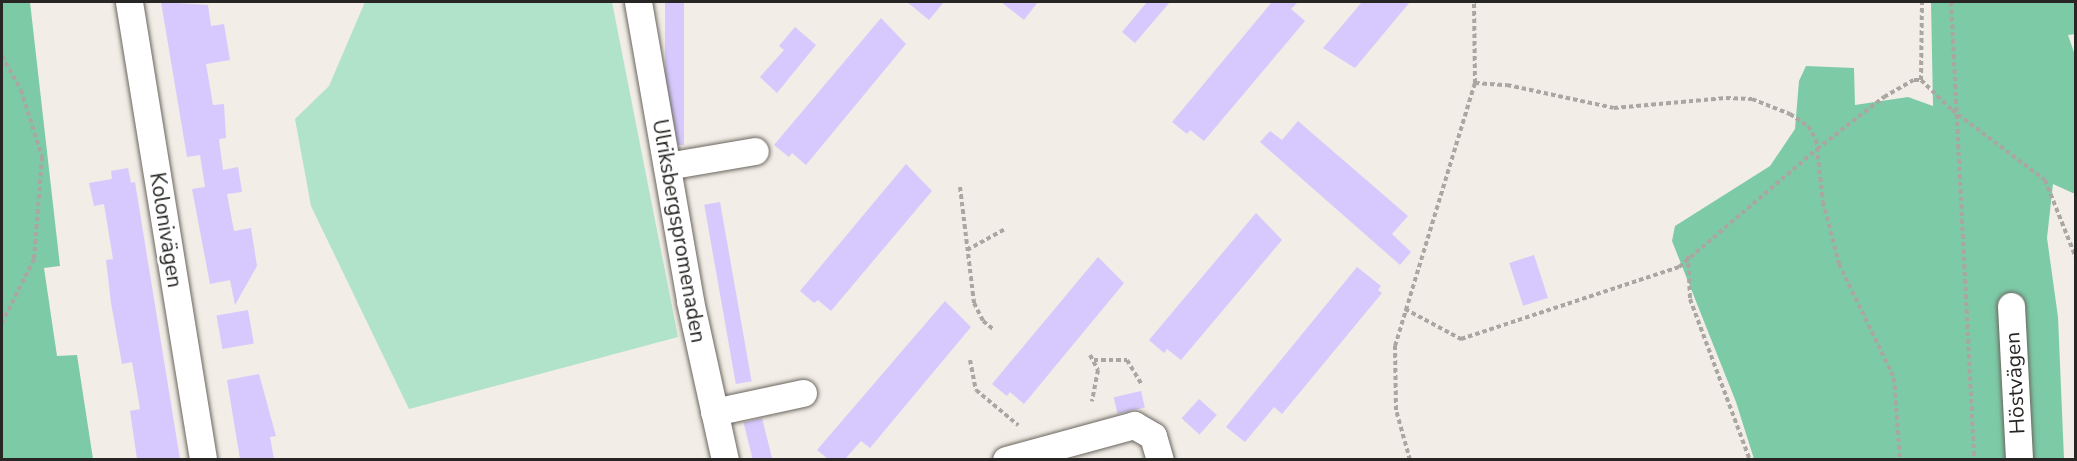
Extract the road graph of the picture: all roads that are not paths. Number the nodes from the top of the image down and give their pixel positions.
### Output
1 (129, 2) edge
2 (638, 2) edge
3 (754, 151) dead end
4 (667, 166) junction
5 (2011, 306) dead end
6 (803, 393) dead end
7 (714, 412) junction
8 (203, 459) edge
9 (725, 459) edge
10 (1006, 459) edge
11 (1160, 459) edge
12 (2019, 459) edge

1 - 8 street, Kolonivägen
2 - 4 street, Ulriksbergspromenaden
3 - 4 street
4 - 7 street, Ulriksbergspromenaden
5 - 12 street, Höstvägen
6 - 7 street
7 - 9 street, Ulriksbergspromenaden
10 - 11 street

